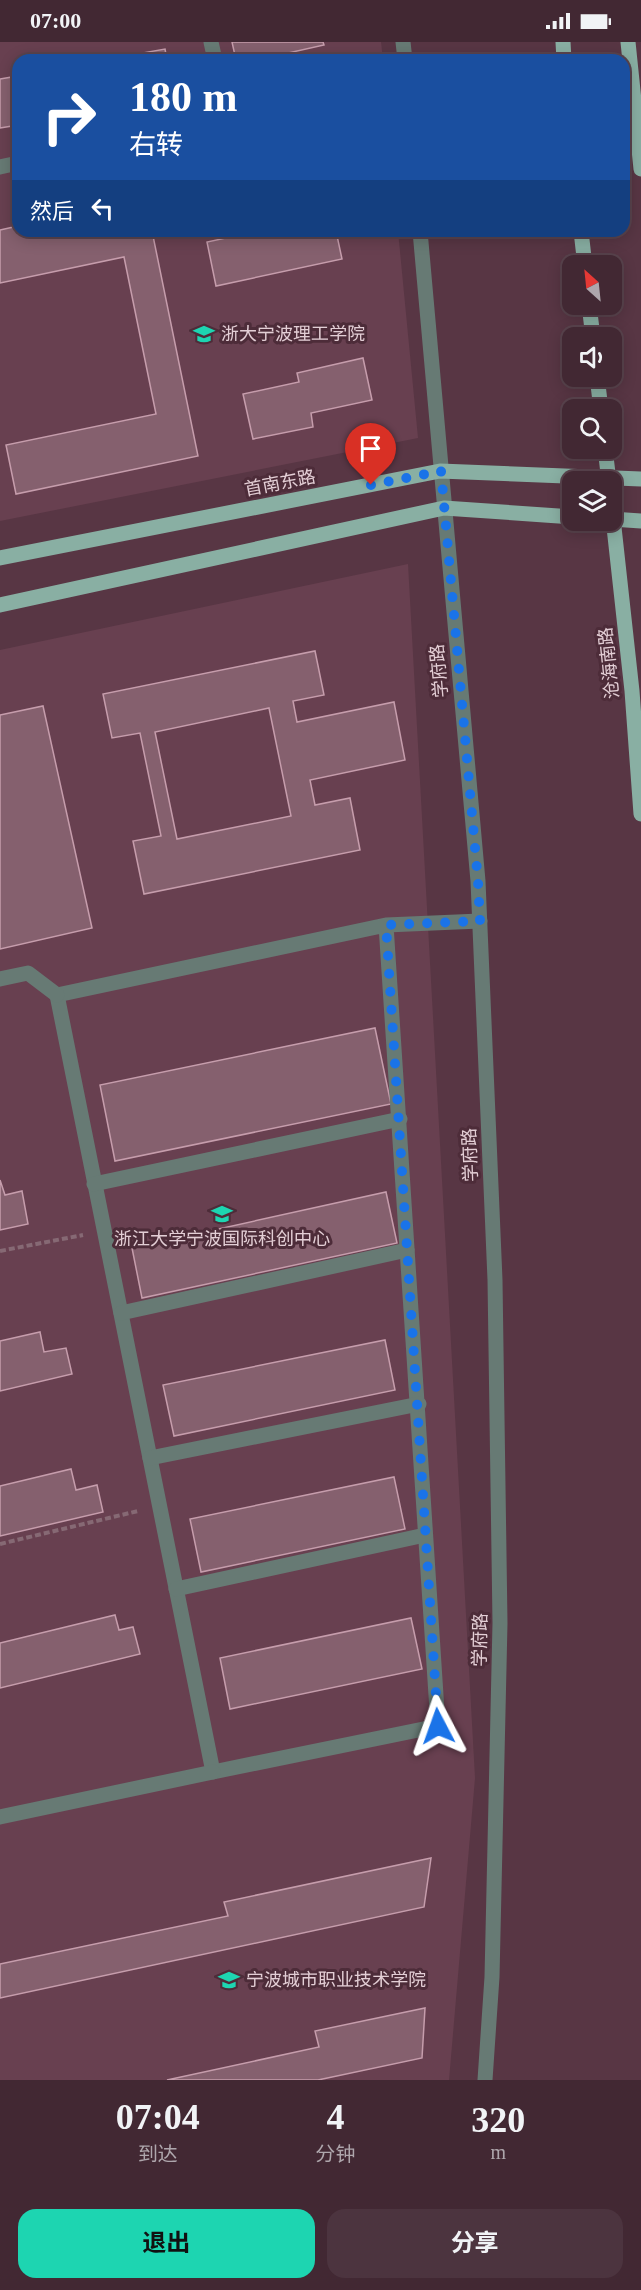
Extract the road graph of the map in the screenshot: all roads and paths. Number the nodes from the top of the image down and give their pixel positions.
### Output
1 (630, 62) edge
2 (641, 169) edge
3 (421, 237) edge
4 (582, 237) edge
5 (584, 255) edge
6 (441, 471) junction
7 (562, 477) edge
8 (641, 479) edge
9 (622, 480) edge
10 (444, 508) junction
11 (562, 516) edge
12 (622, 518) edge
13 (641, 521) edge
14 (614, 531) edge
15 (0, 558) edge
16 (0, 605) edge
17 (641, 814) edge
18 (480, 921) junction
19 (386, 925) junction
20 (0, 979) edge
21 (57, 995) junction
22 (400, 1119) junction
23 (94, 1184) junction
24 (104, 1231) junction
25 (406, 1250) junction
26 (0, 1251) edge
27 (121, 1313) junction
28 (419, 1404) junction
29 (150, 1458) junction
30 (160, 1506) junction
31 (425, 1535) junction
32 (0, 1544) edge
33 (176, 1589) junction
34 (213, 1772) junction
35 (0, 1817) edge
36 (485, 2080) edge

1 - 2 main road
3 - 6 street, 学府路
4 - 5 main road
6 - 7 main road, 首南东路
6 - 10 street, 学府路
6 - 15 main road, 首南东路
8 - 9 main road, 首南东路
10 - 11 main road
10 - 16 main road
10 - 18 street, 学府路
12 - 13 main road
14 - 17 main road, 沧海南路
18 - 19 street
18 - 36 street, 学府路
19 - 21 street
19 - 22 street
20 - 21 street
21 - 23 street
22 - 23 street
22 - 25 street
23 - 24 street
24 - 26 path
24 - 27 street
25 - 27 street
25 - 28 street
27 - 29 street
28 - 29 street
28 - 31 street
29 - 30 street
30 - 32 path
30 - 33 street
31 - 33 street
31 - 34 street
33 - 34 street
34 - 35 street

